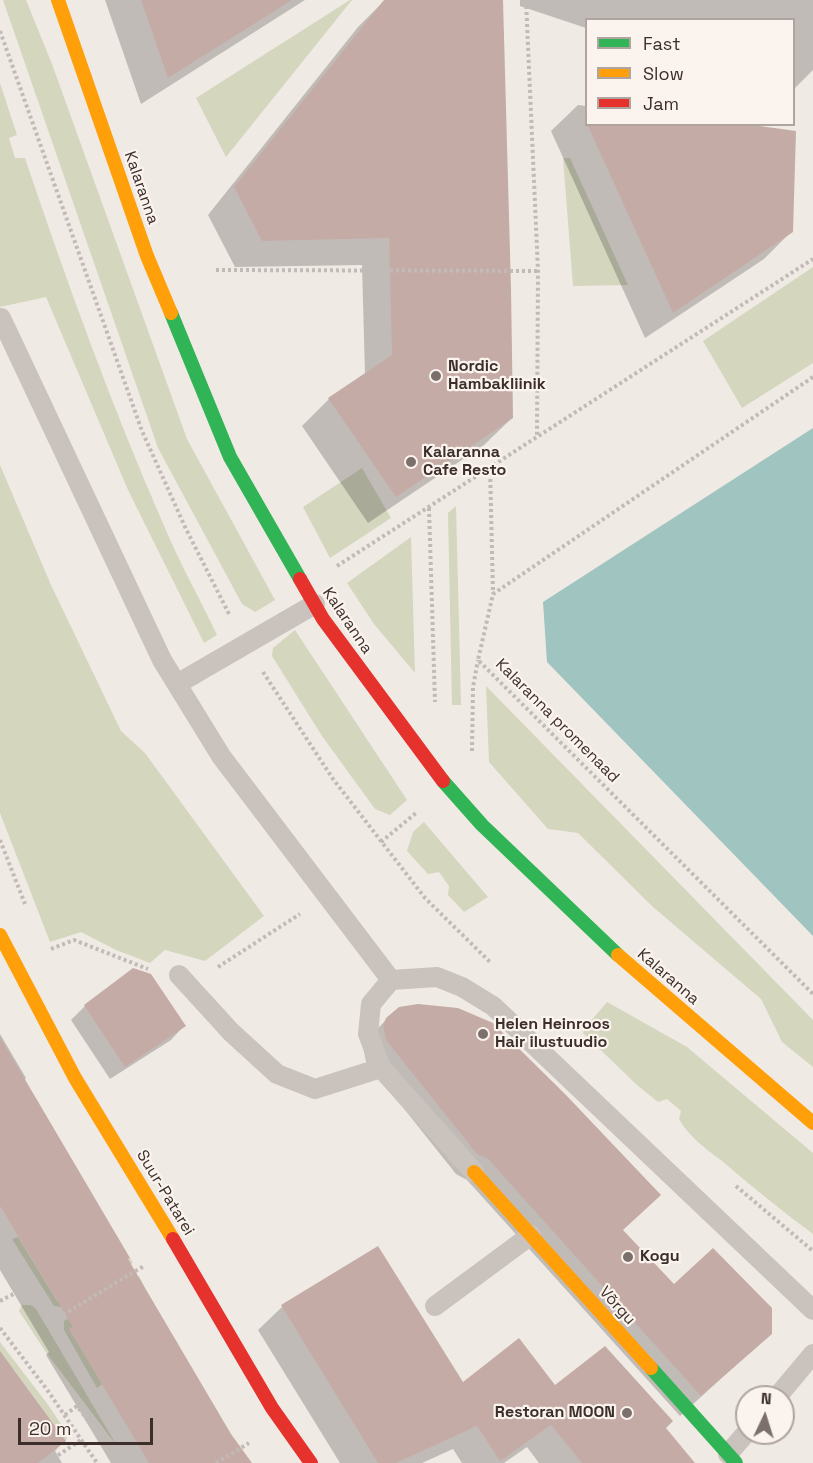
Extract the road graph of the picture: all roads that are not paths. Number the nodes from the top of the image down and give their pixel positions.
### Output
1 (58, 0) edge
2 (1, 318) edge
3 (315, 604) junction
4 (177, 684) junction
5 (0, 935) edge
6 (179, 975) dead end
7 (391, 980) junction
8 (381, 1068) junction
9 (813, 1123) edge
10 (474, 1172) joint
11 (531, 1235) junction
12 (435, 1306) dead end
13 (813, 1310) edge
14 (813, 1354) edge
15 (787, 1385) edge
16 (740, 1445) edge
17 (732, 1459) edge
18 (311, 1463) edge

1 - 3 street, Kalaranna
2 - 4 lane
3 - 4 lane
3 - 9 street, Kalaranna
4 - 7 lane
5 - 18 street, Suur-Patarei
6 - 8 lane
7 - 8 lane
7 - 13 lane
8 - 10 lane
10 - 11 street, Võrgu
11 - 12 lane
11 - 17 street, Võrgu
14 - 15 lane
16 - 17 lane

